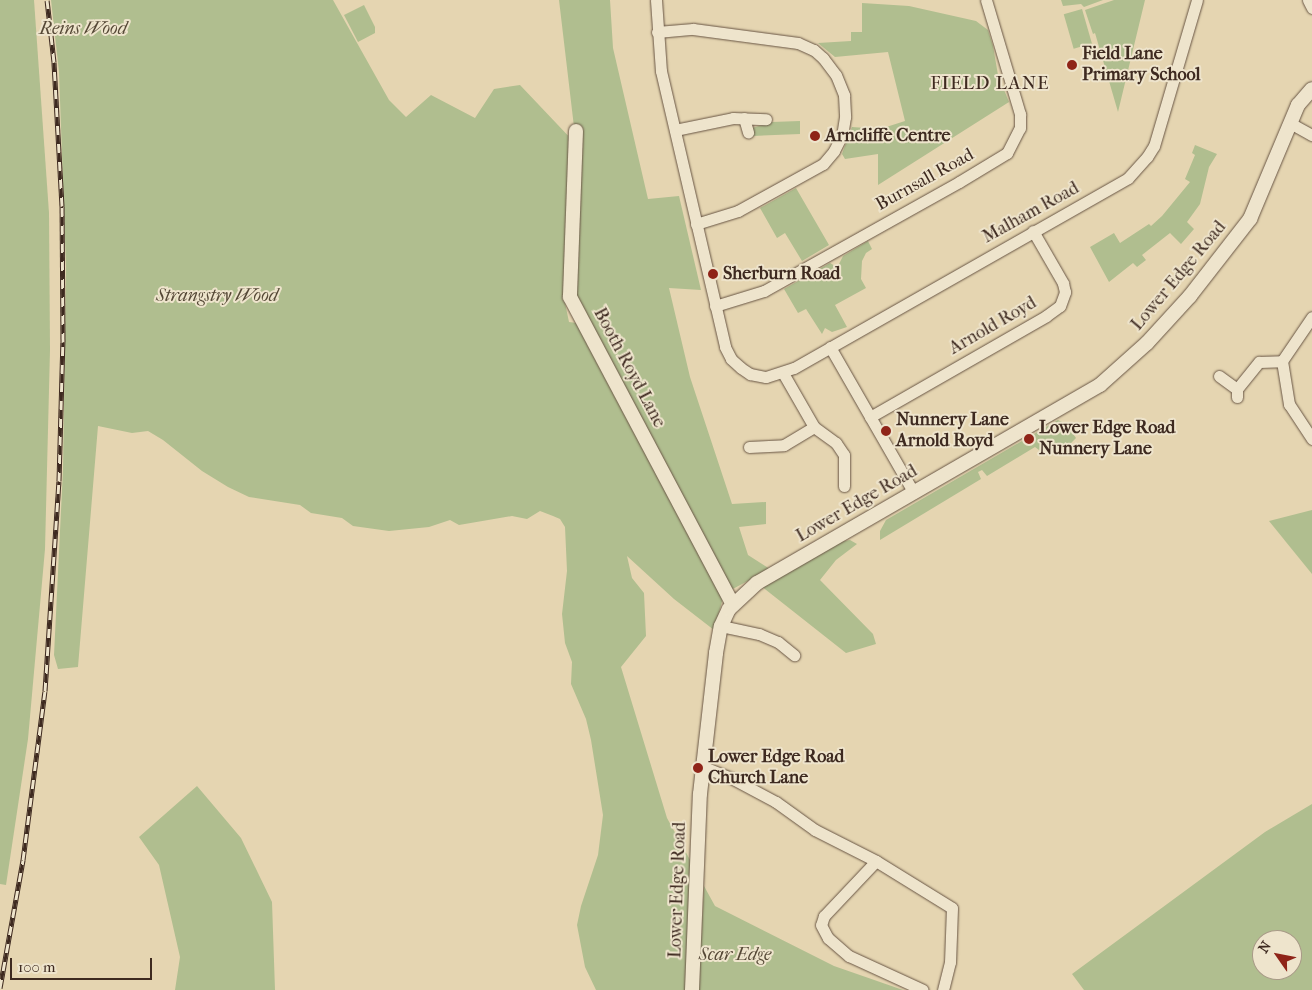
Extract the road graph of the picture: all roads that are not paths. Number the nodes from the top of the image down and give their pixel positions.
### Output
1 (656, 0) edge
2 (986, 0) edge
3 (1197, 0) edge
4 (1308, 0) edge
5 (1312, 8) edge
6 (657, 32) junction
7 (1312, 90) edge
8 (744, 118) junction
9 (766, 119) dead end
10 (1290, 123) junction
11 (675, 130) junction
12 (576, 131) dead end
13 (748, 132) dead end
14 (1312, 135) edge
15 (696, 224) junction
16 (1033, 232) junction
17 (715, 306) junction
18 (1312, 317) edge
19 (830, 347) junction
20 (1282, 361) junction
21 (783, 373) junction
22 (1219, 376) dead end
23 (870, 417) junction
24 (814, 427) junction
25 (1312, 439) edge
26 (749, 447) dead end
27 (844, 486) dead end
28 (914, 493) junction
29 (732, 603) junction
30 (721, 626) junction
31 (794, 655) dead end
32 (704, 767) junction
33 (876, 861) junction
34 (692, 990) edge
35 (923, 990) edge
36 (943, 990) edge

1 - 6 street
2 - 17 street, Burnsall Road
3 - 16 street, Malham Road
4 - 5 street
6 - 11 street
6 - 15 street
7 - 10 street, Lower Edge Road
8 - 9 street
8 - 11 street
8 - 13 street
10 - 14 street
10 - 28 street, Lower Edge Road
11 - 15 street
12 - 29 street, Booth Royd Lane
15 - 17 street
16 - 19 street, Malham Road
16 - 23 street, Arnold Royd
17 - 21 street
18 - 20 street
19 - 21 street, Malham Road
19 - 23 street
20 - 22 street
20 - 25 street
21 - 24 street
23 - 28 street
24 - 26 street
24 - 27 street
28 - 29 street, Lower Edge Road
29 - 30 street, Lower Edge Road
30 - 31 street
30 - 32 street, Lower Edge Road
32 - 33 street
32 - 34 street, Lower Edge Road
33 - 35 street
33 - 36 street

